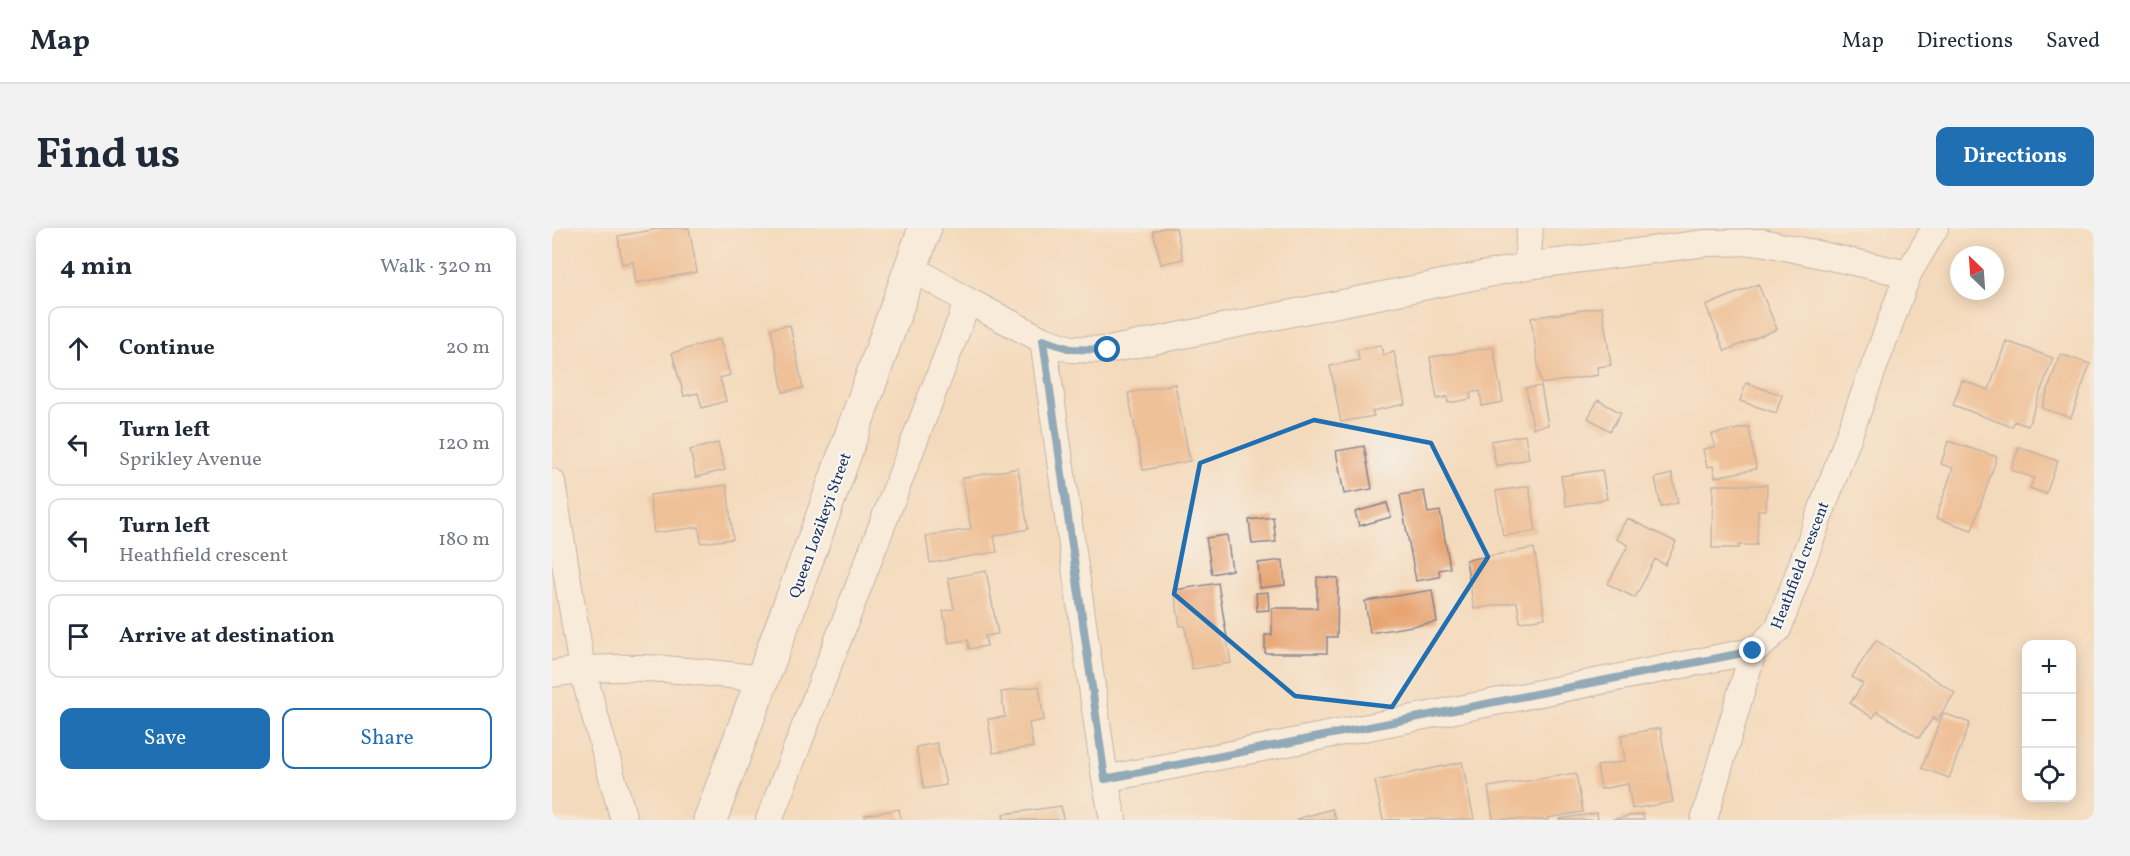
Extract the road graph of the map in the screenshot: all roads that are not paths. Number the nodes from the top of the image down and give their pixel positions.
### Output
1 (925, 228) edge
2 (1530, 228) edge
3 (1935, 228) edge
4 (1527, 266) junction
5 (910, 267) junction
6 (1908, 274) junction
7 (968, 301) junction
8 (1043, 340) junction
9 (552, 482) edge
10 (1753, 651) junction
11 (582, 669) junction
12 (552, 674) edge
13 (764, 679) junction
14 (1105, 779) junction
15 (624, 820) edge
16 (710, 820) edge
17 (770, 820) edge
18 (1113, 820) edge
19 (1704, 820) edge

1 - 5 main road, Queen Lozikeyi Street
2 - 4 street
3 - 6 street, Heathfield crescent
4 - 6 street
4 - 8 street
5 - 7 street
5 - 13 main road, Queen Lozikeyi Street
6 - 10 street, Heathfield crescent
7 - 8 street
7 - 17 street
8 - 14 street
9 - 11 street
10 - 14 street, Heathfield crescent
10 - 19 street
11 - 12 street
11 - 13 street
11 - 15 street
13 - 16 main road, Queen Lozikeyi Street
14 - 18 street

